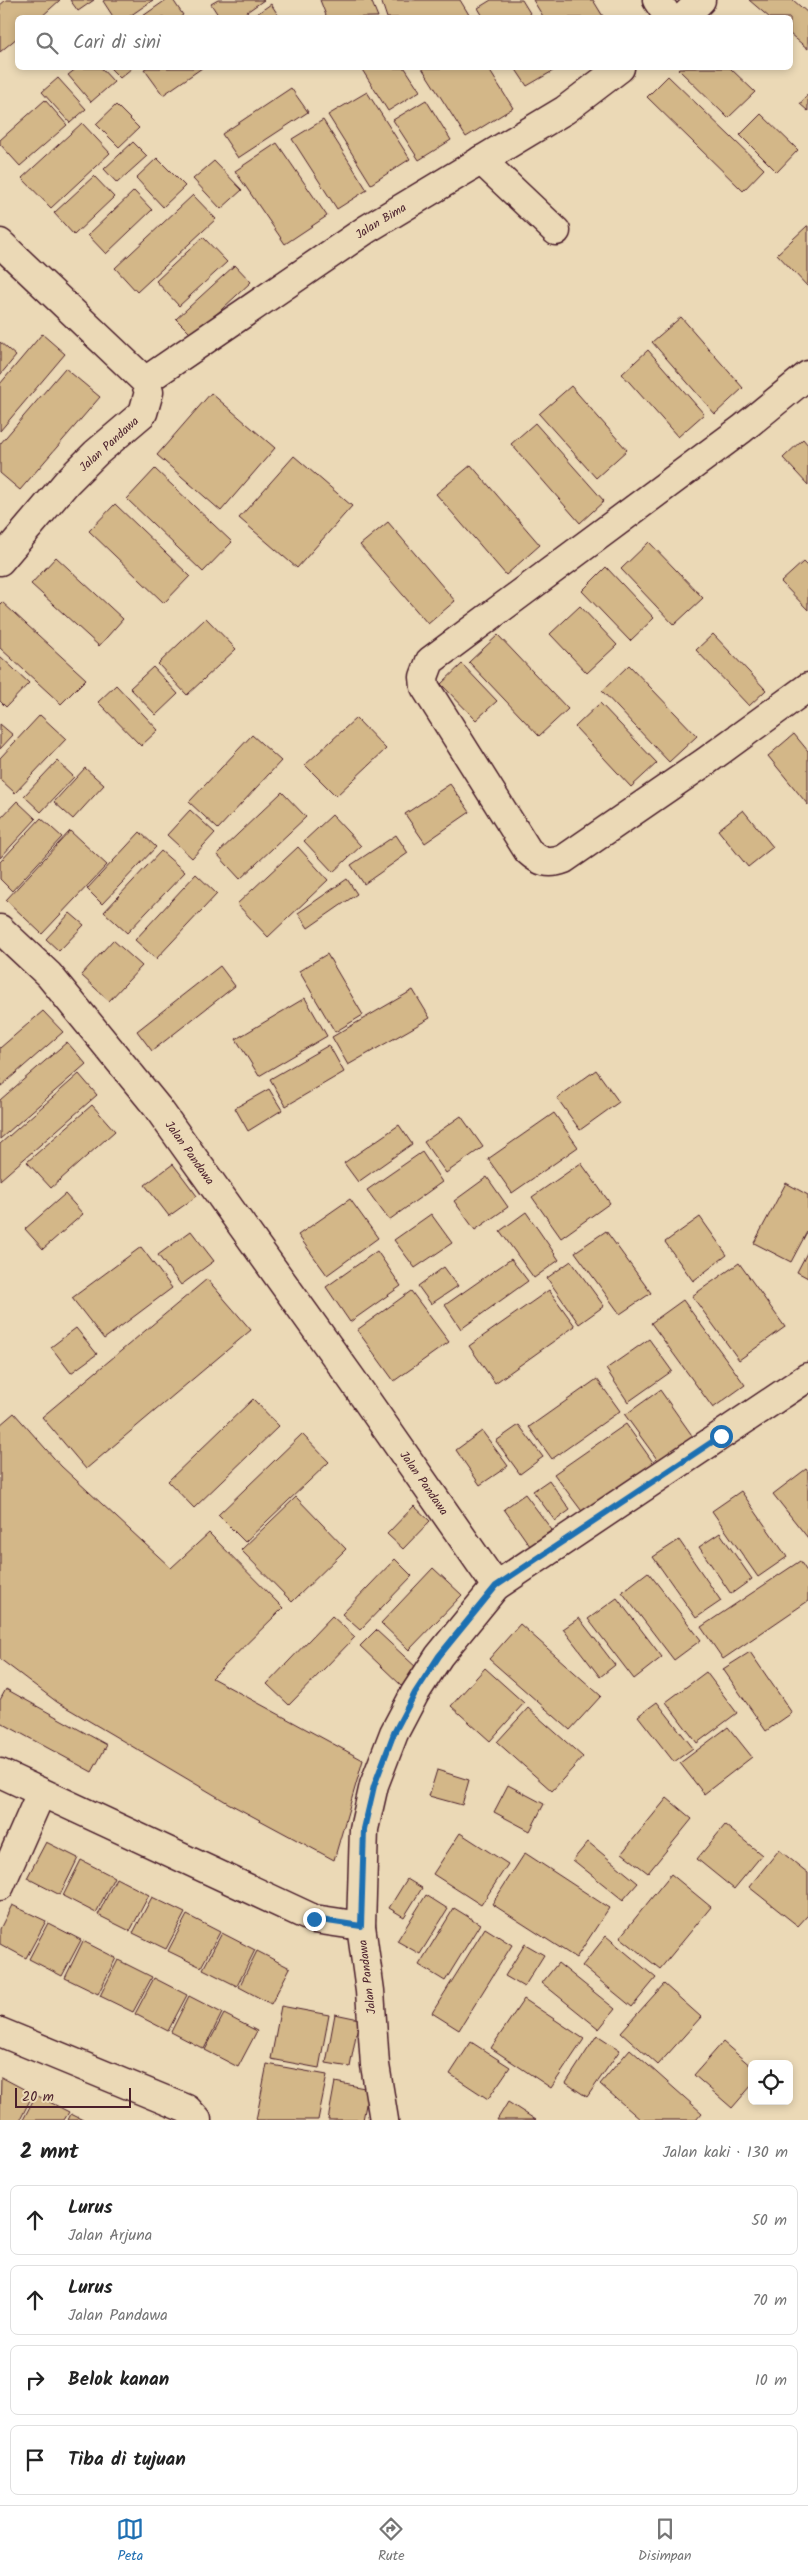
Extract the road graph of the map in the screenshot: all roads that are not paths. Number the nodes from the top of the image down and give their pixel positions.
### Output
1 (656, 0) edge
2 (701, 0) edge
3 (667, 15) edge
4 (686, 15) edge
5 (617, 70) edge
6 (482, 160) junction
7 (556, 231) dead end
8 (0, 243) edge
9 (808, 375) edge
10 (145, 381) junction
11 (0, 561) edge
12 (808, 687) edge
13 (0, 929) edge
14 (808, 1377) edge
15 (496, 1586) junction
16 (0, 1773) edge
17 (40, 1793) junction
18 (0, 1886) edge
19 (361, 1926) junction
20 (0, 2032) edge
21 (197, 2120) edge
22 (384, 2120) edge

1 - 3 street
2 - 4 street
5 - 6 street, Jalan Bima
6 - 7 street
6 - 10 street, Jalan Bima
8 - 10 street
9 - 12 street
10 - 11 street, Jalan Pandawa
13 - 15 street, Jalan Pandawa
14 - 15 street
15 - 19 street, Jalan Pandawa
16 - 17 street
17 - 18 street
17 - 19 street
19 - 22 street, Jalan Pandawa
20 - 21 street

